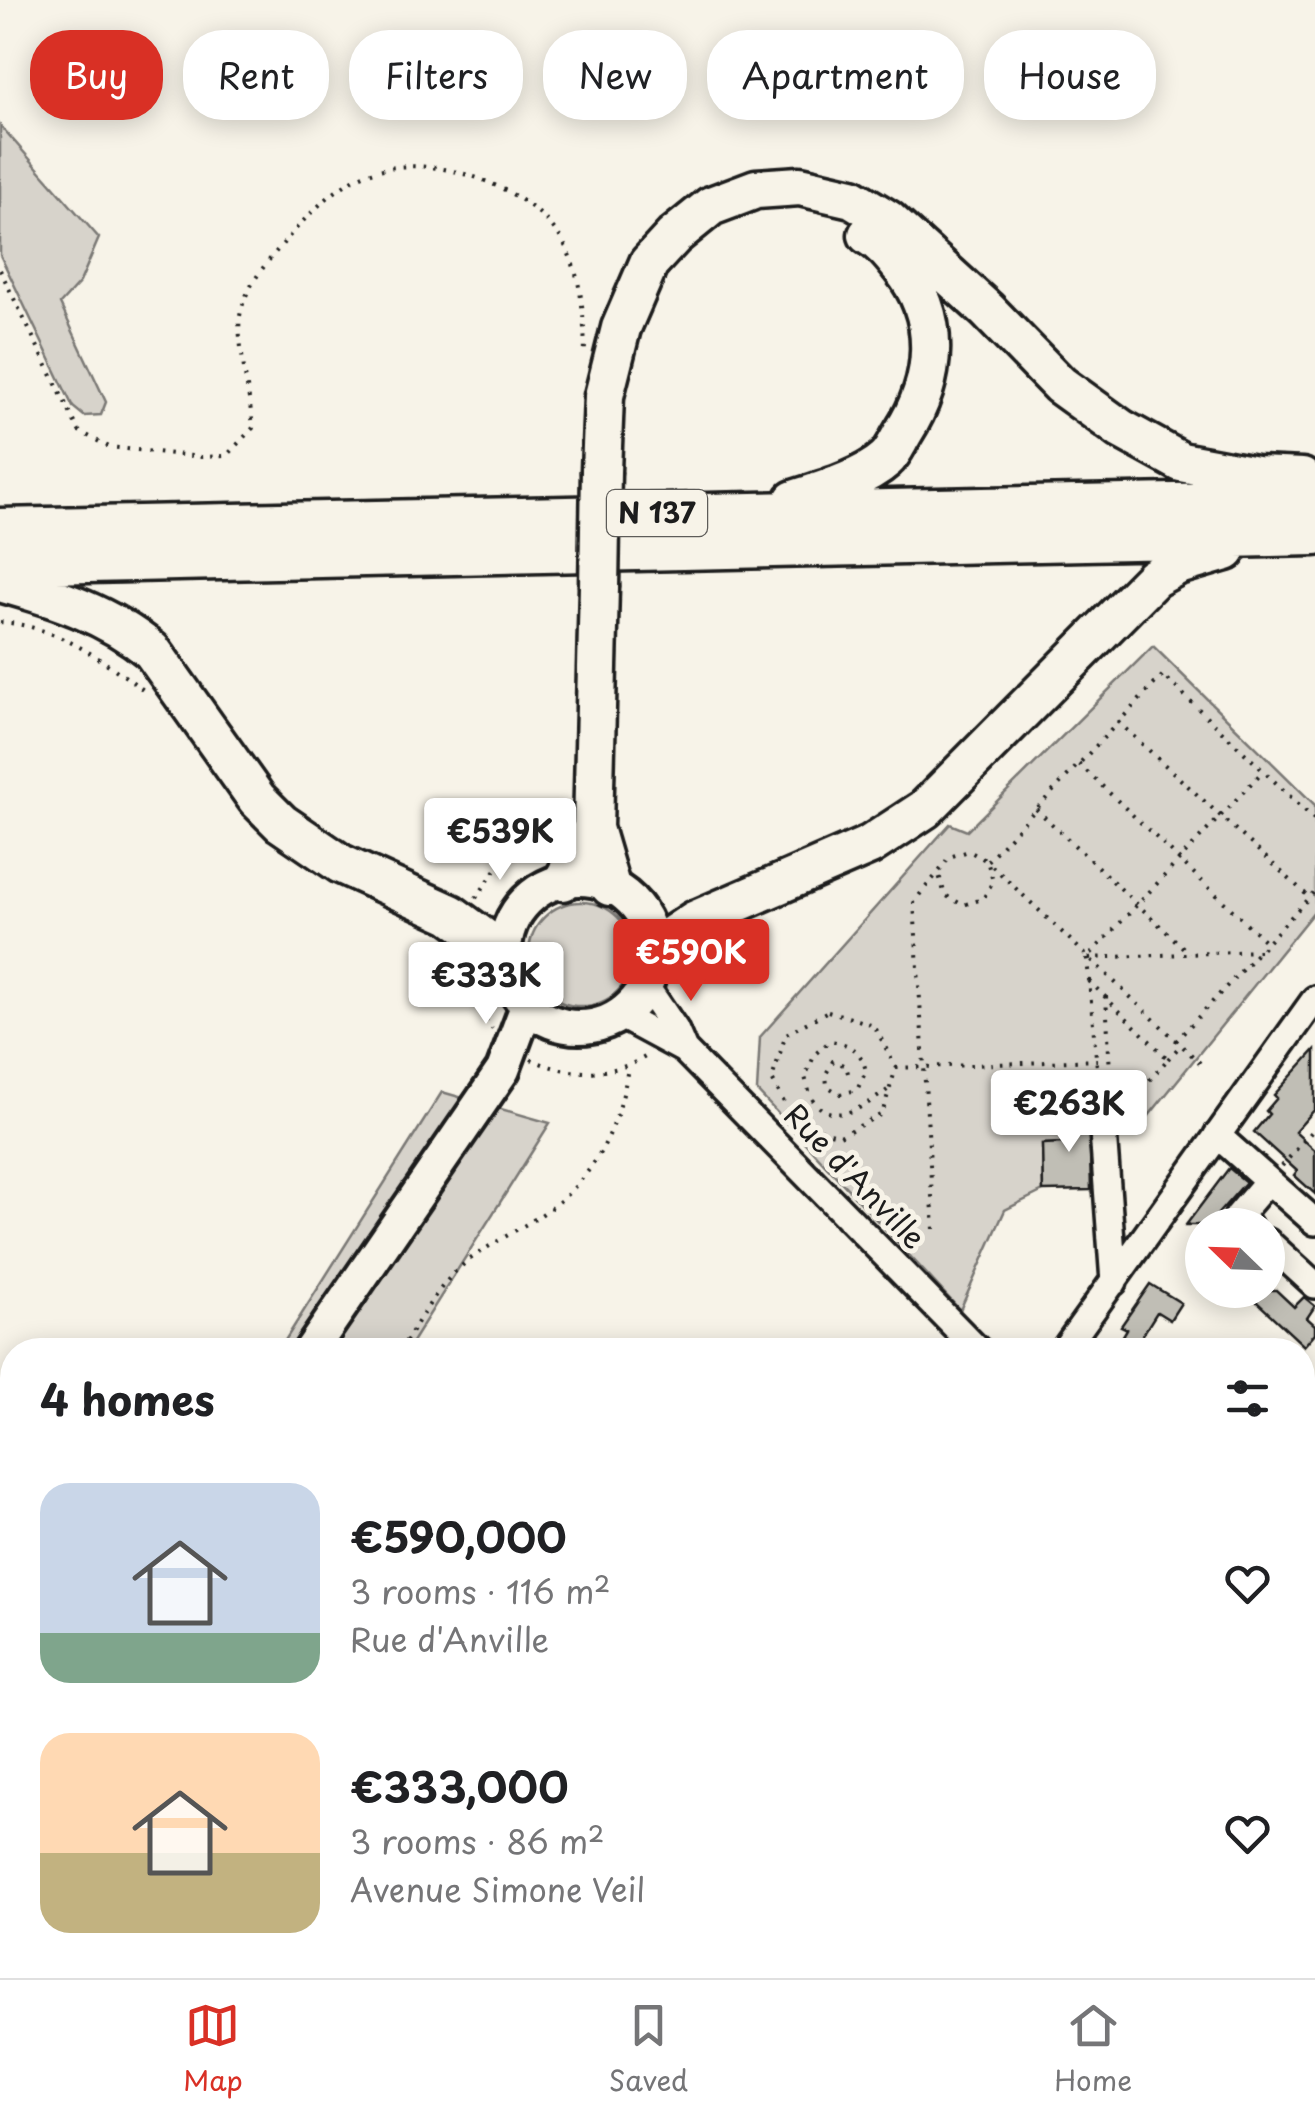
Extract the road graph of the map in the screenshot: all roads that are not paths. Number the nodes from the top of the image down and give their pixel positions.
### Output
1 (602, 457) junction
2 (1315, 478) edge
3 (1315, 500) edge
4 (762, 512) junction
5 (0, 528) edge
6 (1315, 536) edge
7 (1277, 537) junction
8 (0, 564) edge
9 (0, 582) edge
10 (593, 828) junction
11 (562, 881) junction
12 (610, 886) junction
13 (504, 953) junction
14 (650, 970) junction
15 (1315, 1000) edge
16 (526, 1006) junction
17 (619, 1015) junction
18 (559, 1024) junction
19 (684, 1050) junction
20 (503, 1070) junction
21 (1103, 1131) road end
22 (1217, 1135) junction
23 (1268, 1181) junction
24 (1245, 1208) edge
25 (1315, 1222) edge
26 (1285, 1258) edge
27 (1114, 1282) junction
28 (1315, 1285) edge
29 (318, 1338) edge
30 (966, 1338) edge
31 (1073, 1338) edge

1 - 2 highway
1 - 4 highway
1 - 10 highway, bridge
3 - 4 highway, N 137
4 - 5 highway, N 137
6 - 7 highway, N 137
7 - 8 highway, N 137
7 - 14 highway
9 - 13 highway
10 - 11 highway
10 - 12 highway
11 - 12 main road
11 - 13 main road
12 - 14 main road
13 - 16 main road
14 - 17 main road
14 - 19 street, Rue d'Anville
15 - 22 street
16 - 18 main road
16 - 20 main road
17 - 18 main road
17 - 19 street, Rue d'Anville
18 - 20 main road
19 - 30 street, Rue d'Anville
20 - 29 main road
21 - 27 street
22 - 23 street
22 - 27 street
23 - 24 street
23 - 25 street
26 - 28 street
27 - 31 street

